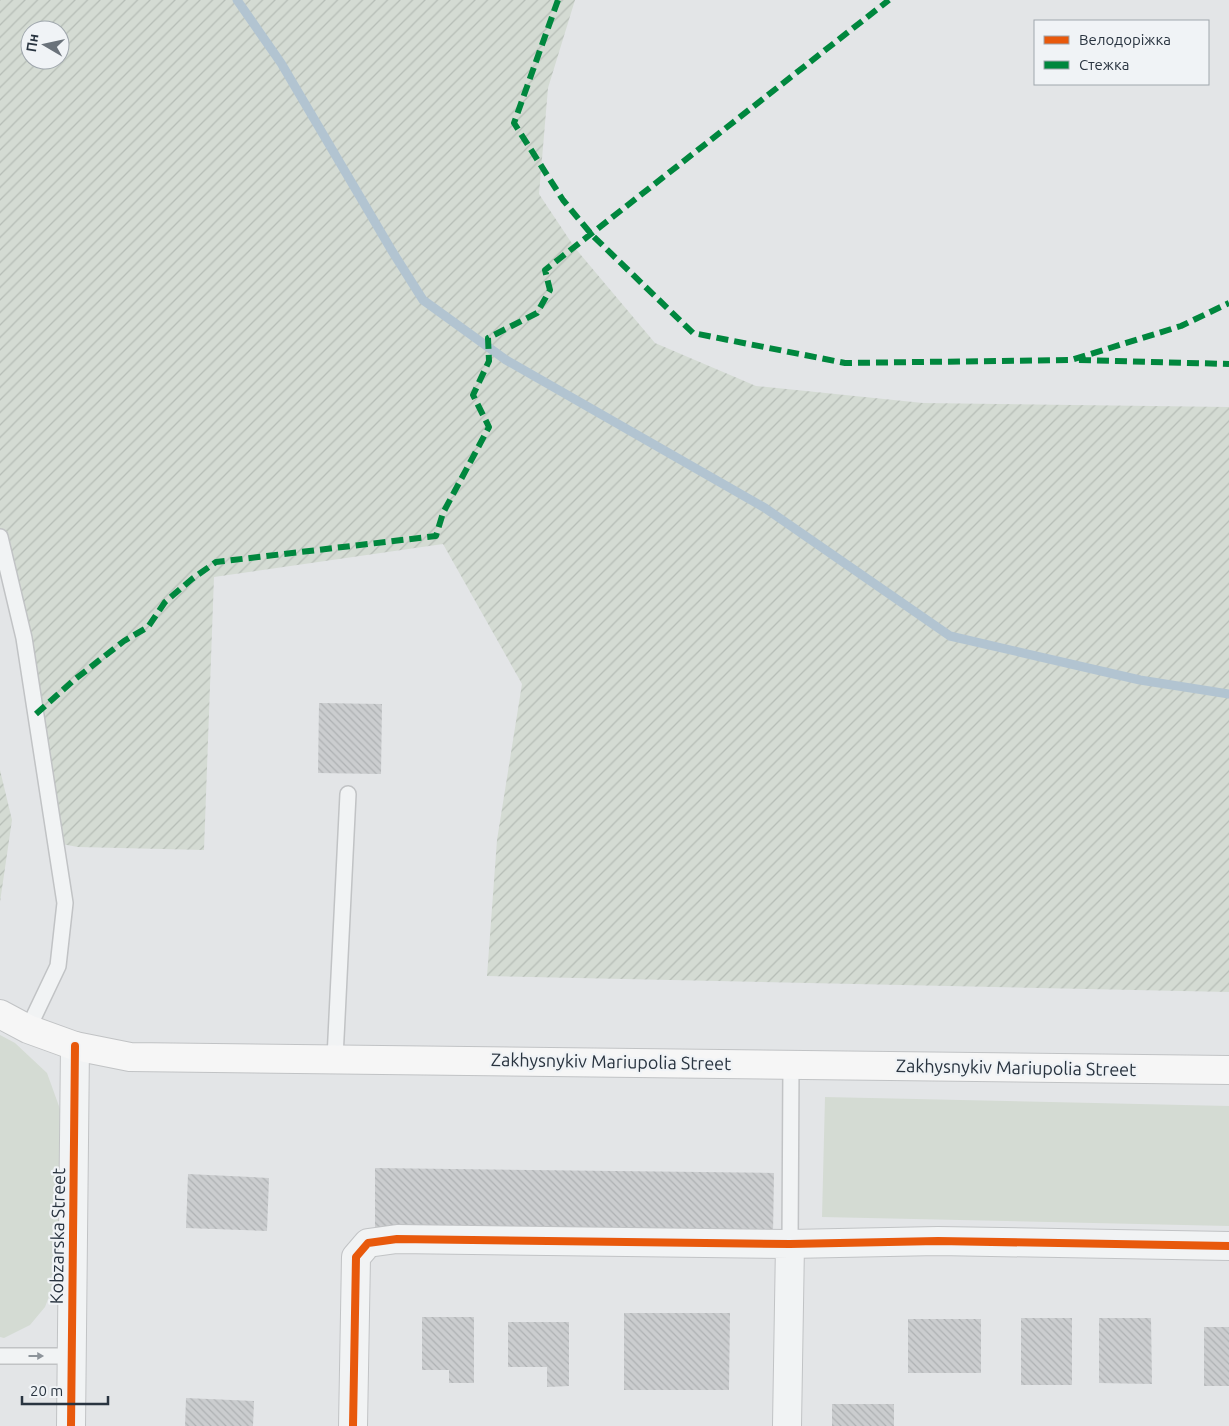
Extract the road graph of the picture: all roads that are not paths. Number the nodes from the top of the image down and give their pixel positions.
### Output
1 (0, 537) edge
2 (348, 794) dead end
3 (0, 1014) edge
4 (28, 1029) junction
5 (75, 1046) junction
6 (335, 1058) junction
7 (791, 1064) junction
8 (1229, 1070) edge
9 (790, 1244) junction
10 (1229, 1246) edge
11 (0, 1356) edge
12 (72, 1356) junction
13 (71, 1426) edge
14 (354, 1426) edge
15 (787, 1426) edge

1 - 4 lane
2 - 6 lane
3 - 4 main road, Zakhysnykiv Mariupolia Street
4 - 5 main road, Zakhysnykiv Mariupolia Street
5 - 6 main road, Zakhysnykiv Mariupolia Street
5 - 12 street, Kobzarska Street
6 - 7 main road, Zakhysnykiv Mariupolia Street
7 - 8 main road, Zakhysnykiv Mariupolia Street
7 - 9 lane
9 - 10 street
9 - 14 street
9 - 15 street
11 -> 12 lane
12 - 13 street, Kobzarska Street

